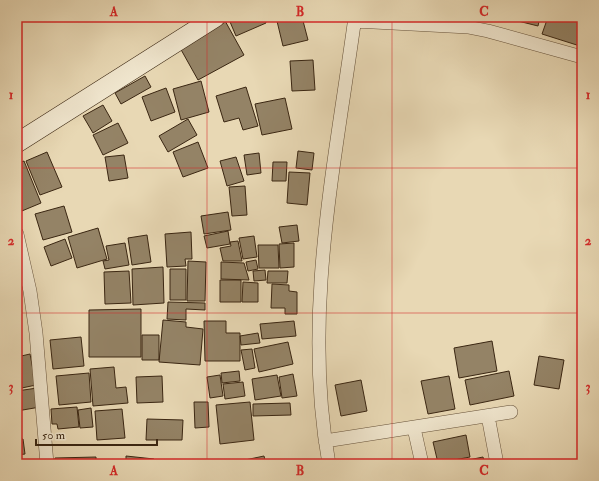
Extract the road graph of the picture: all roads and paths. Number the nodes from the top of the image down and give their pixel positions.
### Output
1 (216, 17) edge
2 (355, 19) edge
3 (582, 57) edge
4 (17, 143) edge
5 (17, 234) edge
6 (512, 412) dead end
7 (488, 416) junction
8 (414, 428) junction
9 (325, 441) junction
10 (47, 464) edge
11 (329, 464) edge
12 (422, 464) edge
13 (497, 464) edge

1 - 4 street
2 - 3 street
2 - 9 street
5 - 10 street
6 - 7 street
7 - 8 street
7 - 13 street
8 - 9 street
8 - 12 street
9 - 11 street

